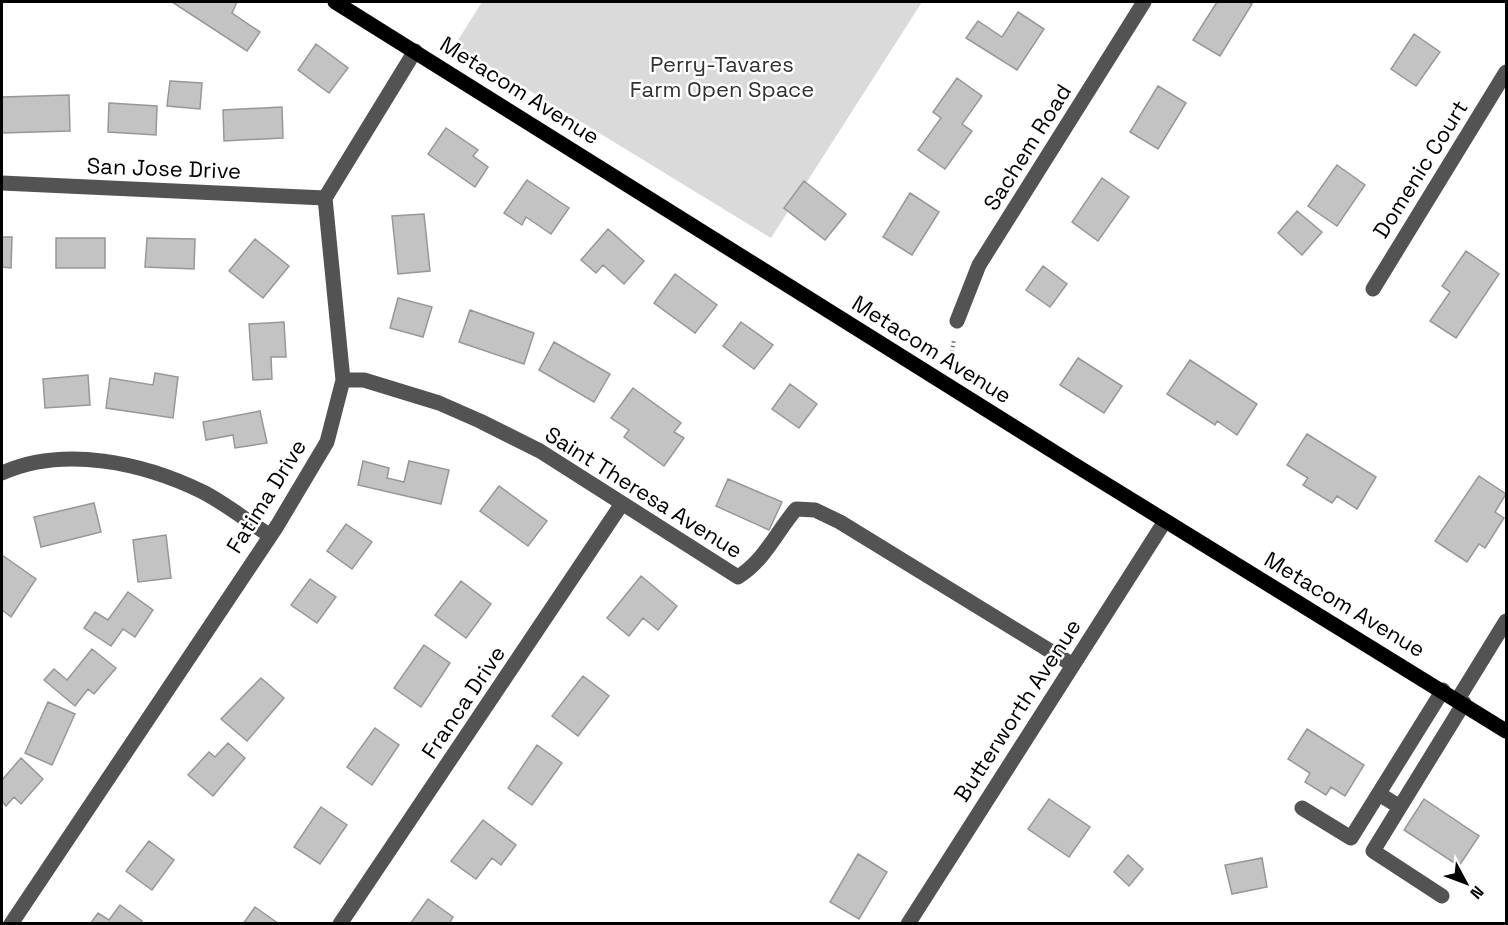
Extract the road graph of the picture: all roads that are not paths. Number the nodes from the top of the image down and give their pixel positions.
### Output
1 (335, 2) edge
2 (1144, 2) edge
3 (415, 51) junction
4 (1506, 72) edge
5 (2, 183) edge
6 (325, 198) junction
7 (1373, 289) dead end
8 (957, 321) road end
9 (343, 380) junction
10 (2, 473) edge
11 (621, 505) junction
12 (1165, 521) junction
13 (269, 535) junction
14 (1506, 621) edge
15 (1073, 665) junction
16 (1443, 690) junction
17 (1461, 701) junction
18 (1506, 731) edge
19 (1379, 794) junction
20 (1400, 807) junction
21 (1302, 808) dead end
22 (1442, 896) dead end
23 (11, 924) edge
24 (340, 924) edge
25 (908, 924) edge

1 - 3 main road, Metacom Avenue
2 - 8 street, Sachem Road
3 - 6 street
3 - 12 main road, Metacom Avenue
4 - 7 street, Domenic Court
5 - 6 street, San Jose Drive
6 - 9 street, Fatima Drive
9 - 11 street, Saint Theresa Avenue
9 - 13 street, Fatima Drive
10 - 13 street
11 - 15 street, Saint Theresa Avenue
11 - 24 street, Franca Drive
12 - 15 street, Butterworth Avenue
12 - 16 main road, Metacom Avenue
13 - 23 street, Fatima Drive
14 - 17 street
15 - 25 street, Butterworth Avenue
16 - 17 main road, Metacom Avenue
16 - 19 street
17 - 18 main road, Metacom Avenue
17 - 20 street
19 - 20 street
19 - 21 street
20 - 22 street

